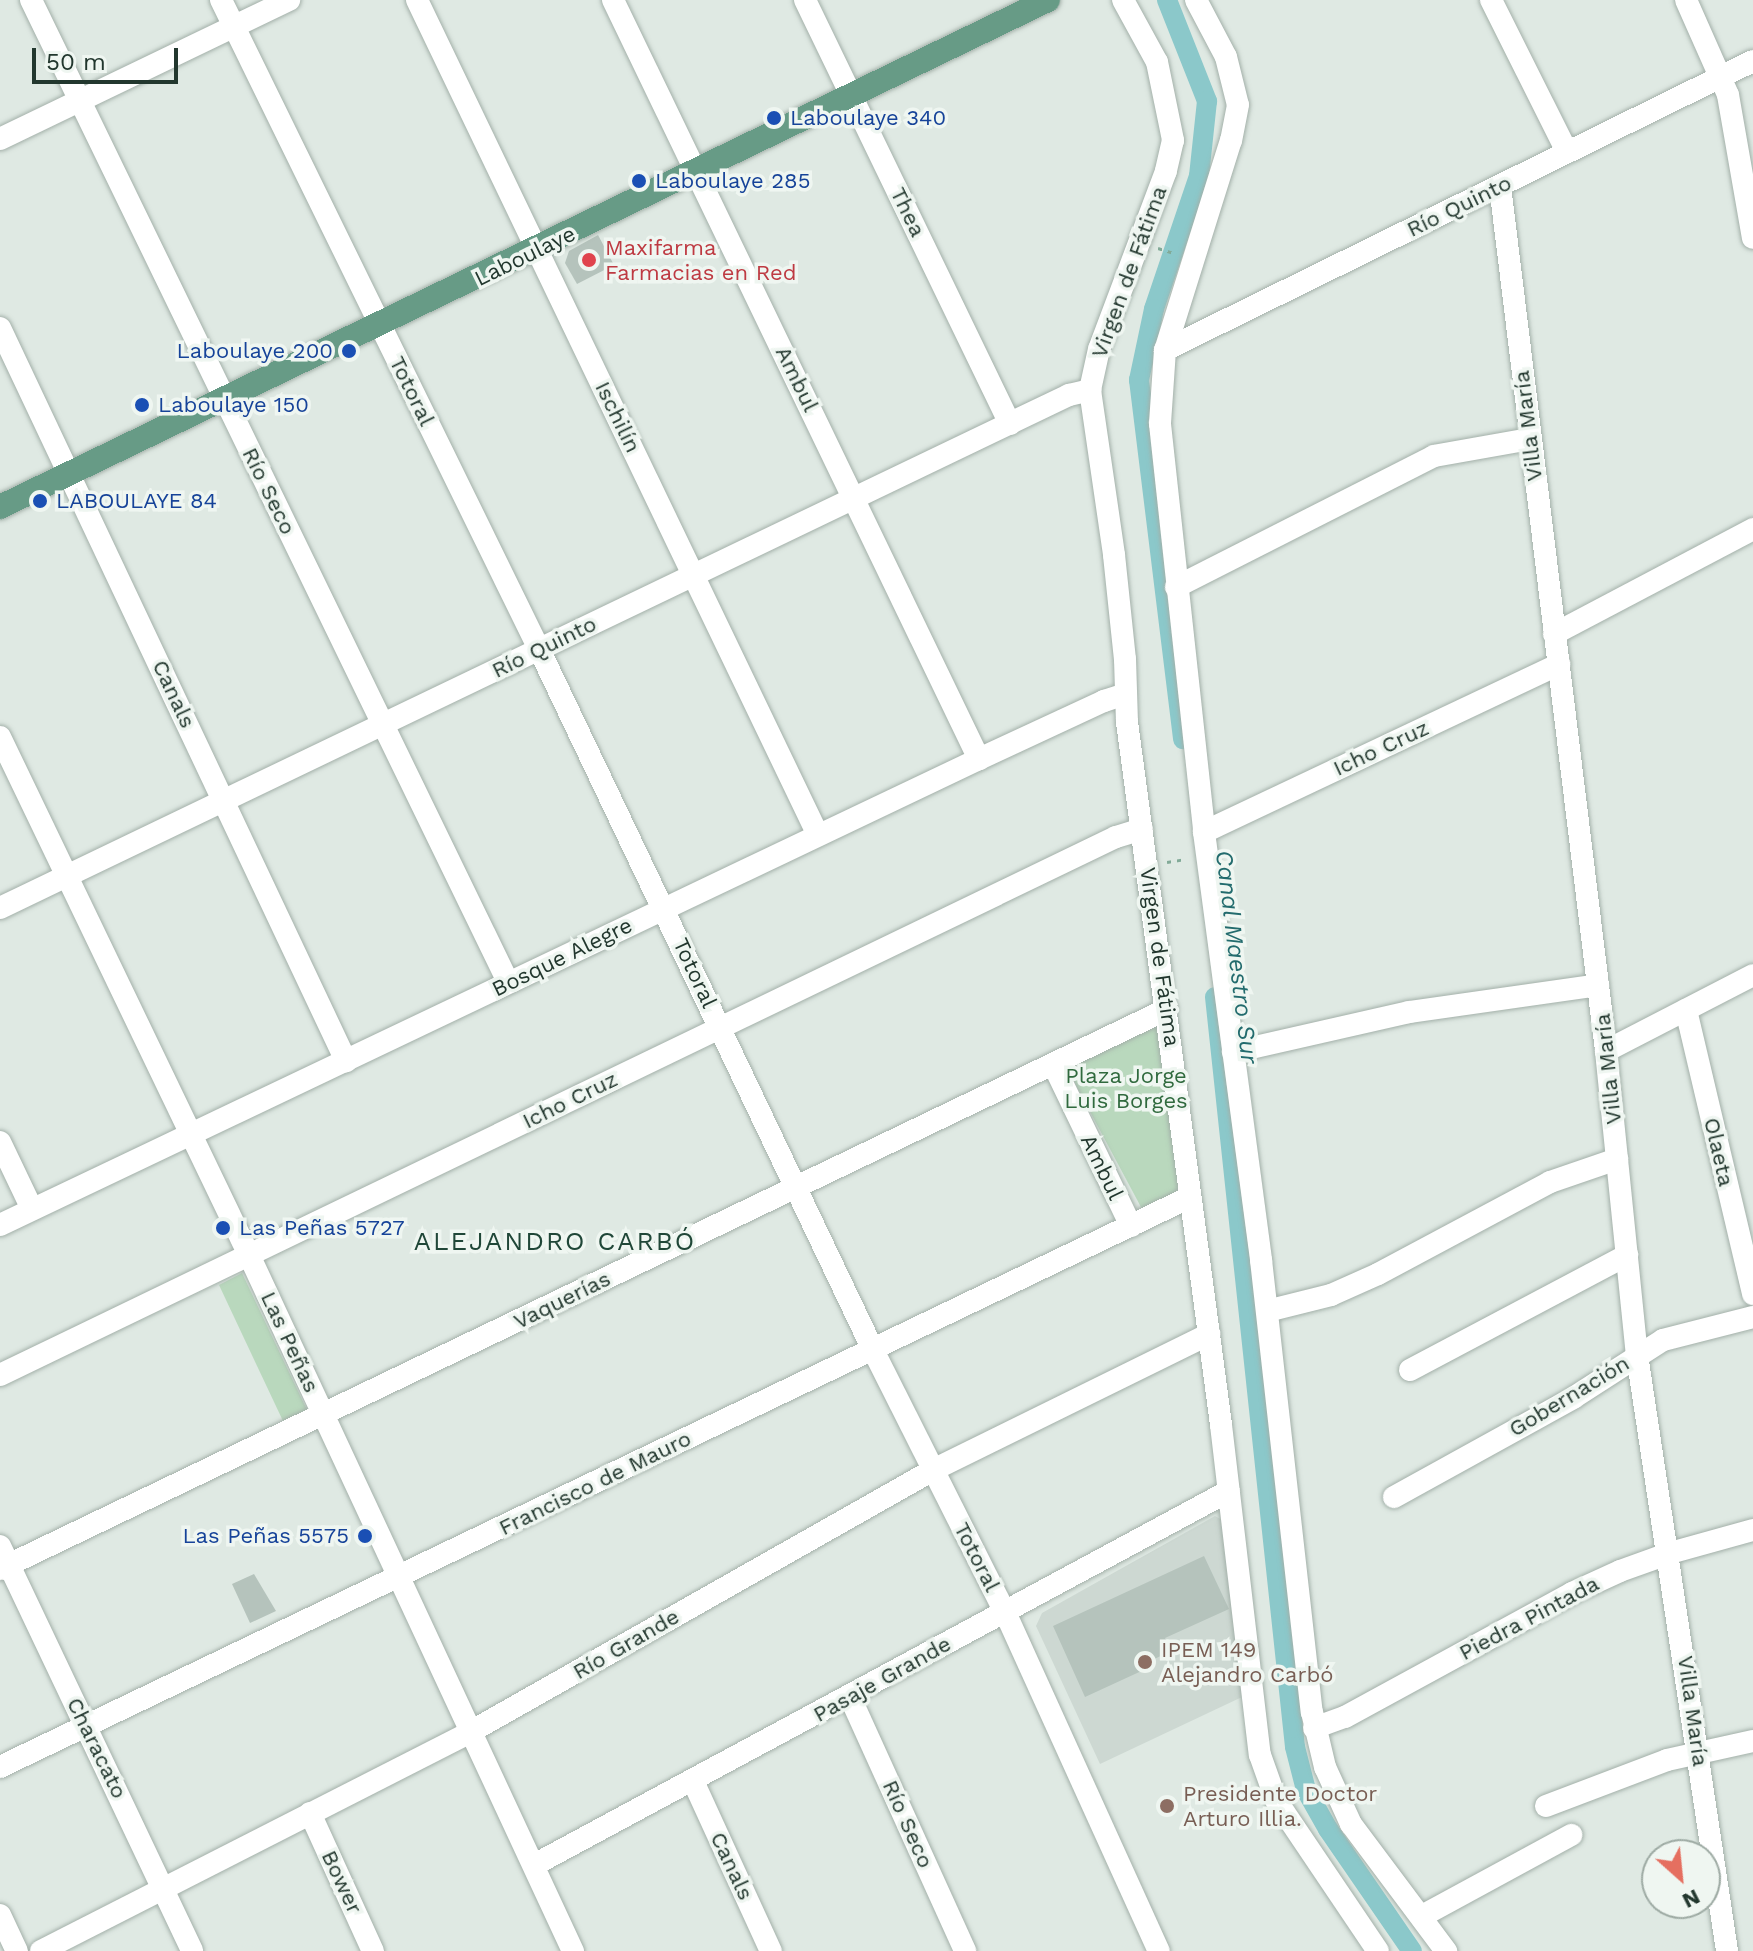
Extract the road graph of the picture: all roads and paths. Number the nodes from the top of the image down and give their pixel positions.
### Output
1 (31, 0) edge
2 (221, 0) edge
3 (289, 0) edge
4 (417, 0) edge
5 (613, 0) edge
6 (805, 0) edge
7 (1048, 0) edge
8 (1123, 0) edge
9 (1196, 0) edge
10 (1491, 0) edge
11 (1686, 0) edge
12 (234, 26) junction
13 (1753, 61) edge
14 (1722, 76) junction
15 (852, 97) junction
16 (81, 101) junction
17 (0, 139) edge
18 (1567, 152) junction
19 (697, 172) junction
20 (1500, 186) junction
21 (1753, 238) edge
22 (1140, 241) junction
23 (538, 249) junction
24 (1192, 261) junction
25 (380, 325) junction
26 (0, 328) edge
27 (1165, 350) junction
28 (1090, 390) junction
29 (224, 399) junction
30 (1010, 424) junction
31 (1529, 439) junction
32 (69, 474) junction
33 (855, 497) junction
34 (0, 507) edge
35 (1753, 529) edge
36 (694, 575) junction
37 (1176, 587) junction
38 (1554, 634) junction
39 (539, 649) junction
40 (1559, 664) junction
41 (1126, 694) junction
42 (383, 725) junction
43 (0, 737) edge
44 (979, 759) junction
45 (224, 801) junction
46 (1142, 829) junction
47 (1204, 832) junction
48 (818, 835) junction
49 (1207, 856) junction
50 (1147, 865) junction
51 (67, 876) junction
52 (0, 908) edge
53 (664, 908) junction
54 (1753, 975) edge
55 (508, 982) junction
56 (1598, 985) junction
57 (1167, 1009) junction
58 (1686, 1010) junction
59 (720, 1028) junction
60 (1606, 1051) junction
61 (1233, 1052) junction
62 (346, 1061) junction
63 (1053, 1064) junction
64 (191, 1134) junction
65 (0, 1142) edge
66 (1617, 1159) junction
67 (796, 1188) junction
68 (1190, 1197) junction
69 (32, 1209) junction
70 (0, 1225) edge
71 (1131, 1226) junction
72 (249, 1255) junction
73 (1627, 1255) junction
74 (1753, 1294) edge
75 (1267, 1311) junction
76 (1753, 1317) edge
77 (1209, 1334) junction
78 (873, 1350) junction
79 (1637, 1355) junction
80 (1410, 1370) dead end
81 (0, 1375) edge
82 (323, 1414) junction
83 (933, 1470) junction
84 (1229, 1491) junction
85 (1394, 1497) dead end
86 (1753, 1530) edge
87 (1670, 1553) junction
88 (3, 1560) edge
89 (399, 1576) junction
90 (1005, 1612) junction
91 (850, 1697) junction
92 (86, 1727) junction
93 (1314, 1728) junction
94 (472, 1731) junction
95 (1753, 1741) edge
96 (1699, 1754) junction
97 (0, 1767) edge
98 (693, 1781) junction
99 (1546, 1806) dead end
100 (310, 1813) junction
101 (1571, 1835) dead end
102 (534, 1865) junction
103 (163, 1888) junction
104 (0, 1915) edge
105 (1422, 1916) junction
106 (17, 1951) edge
107 (41, 1951) edge
108 (192, 1951) edge
109 (373, 1951) edge
110 (573, 1951) edge
111 (771, 1951) edge
112 (965, 1951) edge
113 (1159, 1951) edge
114 (1378, 1951) edge
115 (1446, 1951) edge
116 (1727, 1951) edge

1 - 16 street, Río Seco
2 - 12 street, Totoral
3 - 12 street
4 - 23 street, Ischilín
5 - 19 street, Ambul
6 - 15 street, Thea
7 - 15 main road, Laboulaye
8 - 22 street, Virgen de Fátima
9 - 24 street
10 - 18 street
11 - 14 street
12 - 16 street
12 - 25 street, Totoral
13 - 14 street, Río Quinto
14 - 18 street, Río Quinto
14 - 21 street
15 - 19 main road, Laboulaye
15 - 30 street, Thea
16 - 17 street
16 - 29 street, Río Seco
18 - 20 street, Río Quinto
19 - 23 main road, Laboulaye
19 - 33 street, Ambul
20 - 27 street, Río Quinto
20 - 31 street, Villa María
22 - 24 path
22 - 28 street, Virgen de Fátima
23 - 25 main road, Laboulaye
23 - 36 street, Ischilín
24 - 27 street
25 - 29 main road, Laboulaye
25 - 39 street, Totoral
26 - 32 street, Canals
27 - 37 street
28 - 30 street, Río Quinto
28 - 41 street, Virgen de Fátima
29 - 32 main road, Laboulaye
29 - 42 street, Río Seco
30 - 33 street, Río Quinto
31 - 37 street
31 - 38 street, Villa María
32 - 34 main road, Laboulaye
32 - 45 street, Canals
33 - 36 street, Río Quinto
33 - 44 street, Ambul
35 - 38 street
36 - 39 street, Río Quinto
36 - 48 street, Ischilín
37 - 47 street
38 - 40 street, Villa María
39 - 42 street, Río Quinto
39 - 53 street, Totoral
40 - 47 street, Icho Cruz
40 - 56 street, Villa María
41 - 44 street, Bosque Alegre
41 - 46 street, Virgen de Fátima
42 - 45 street, Río Quinto
42 - 55 street, Río Seco
43 - 51 street, Las Peñas
44 - 48 street, Bosque Alegre
45 - 51 street, Río Quinto
45 - 62 street, Canals
46 - 50 street, Virgen de Fátima
46 - 59 street, Icho Cruz
47 - 49 street
48 - 53 street, Bosque Alegre
49 - 50 path
49 - 61 street
50 - 57 street, Virgen de Fátima
51 - 52 street, Río Quinto
51 - 64 street, Las Peñas
53 - 55 street, Bosque Alegre
53 - 59 street, Totoral
54 - 58 street
55 - 62 street, Bosque Alegre
56 - 60 street, Villa María
56 - 61 street
57 - 63 street, Vaquerías
57 - 68 street, Virgen de Fátima
58 - 60 street
58 - 74 street, Olaeta
59 - 67 street, Totoral
59 - 72 street, Icho Cruz
60 - 66 street, Villa María
61 - 75 street
62 - 64 street, Bosque Alegre
63 - 67 street, Vaquerías
63 - 71 street, Ambul
64 - 69 street, Bosque Alegre
64 - 72 street, Las Peñas
65 - 69 street
66 - 73 street, Villa María
66 - 75 street
67 - 78 street, Totoral
67 - 82 street, Vaquerías
68 - 71 street, Francisco de Mauro
68 - 77 street, Virgen de Fátima
69 - 70 street, Bosque Alegre
71 - 78 street, Francisco de Mauro
72 - 81 street, Icho Cruz
72 - 82 street, Las Peñas
73 - 79 street, Villa María
73 - 80 street
75 - 93 street
76 - 79 street, Gobernación
77 - 83 street, Río Grande
77 - 84 street, Virgen de Fátima
78 - 83 street, Totoral
78 - 89 street, Francisco de Mauro
79 - 85 street, Gobernación
79 - 87 street, Villa María
82 - 88 street, Vaquerías
82 - 89 street, Las Peñas
83 - 90 street, Totoral
83 - 94 street, Río Grande
84 - 90 street, Pasaje Grande
84 - 114 street, Virgen de Fátima
86 - 87 street, Piedra Pintada
87 - 93 street, Piedra Pintada
87 - 96 street, Villa María
88 - 92 street, Characato
89 - 92 street, Francisco de Mauro
89 - 94 street, Las Peñas
90 - 91 street, Pasaje Grande
90 - 113 street, Totoral
91 - 98 street, Pasaje Grande
91 - 112 street, Río Seco
92 - 97 street, Francisco de Mauro
92 - 103 street, Characato
93 - 105 street
94 - 100 street, Río Grande
94 - 102 street, Las Peñas
95 - 96 street
96 - 99 street
96 - 116 street, Villa María
98 - 102 street, Pasaje Grande
98 - 111 street, Canals
100 - 103 street, Río Grande
100 - 109 street, Bower
101 - 105 street
102 - 110 street, Las Peñas
103 - 107 street, Río Grande
103 - 108 street, Characato
104 - 106 street
105 - 115 street

